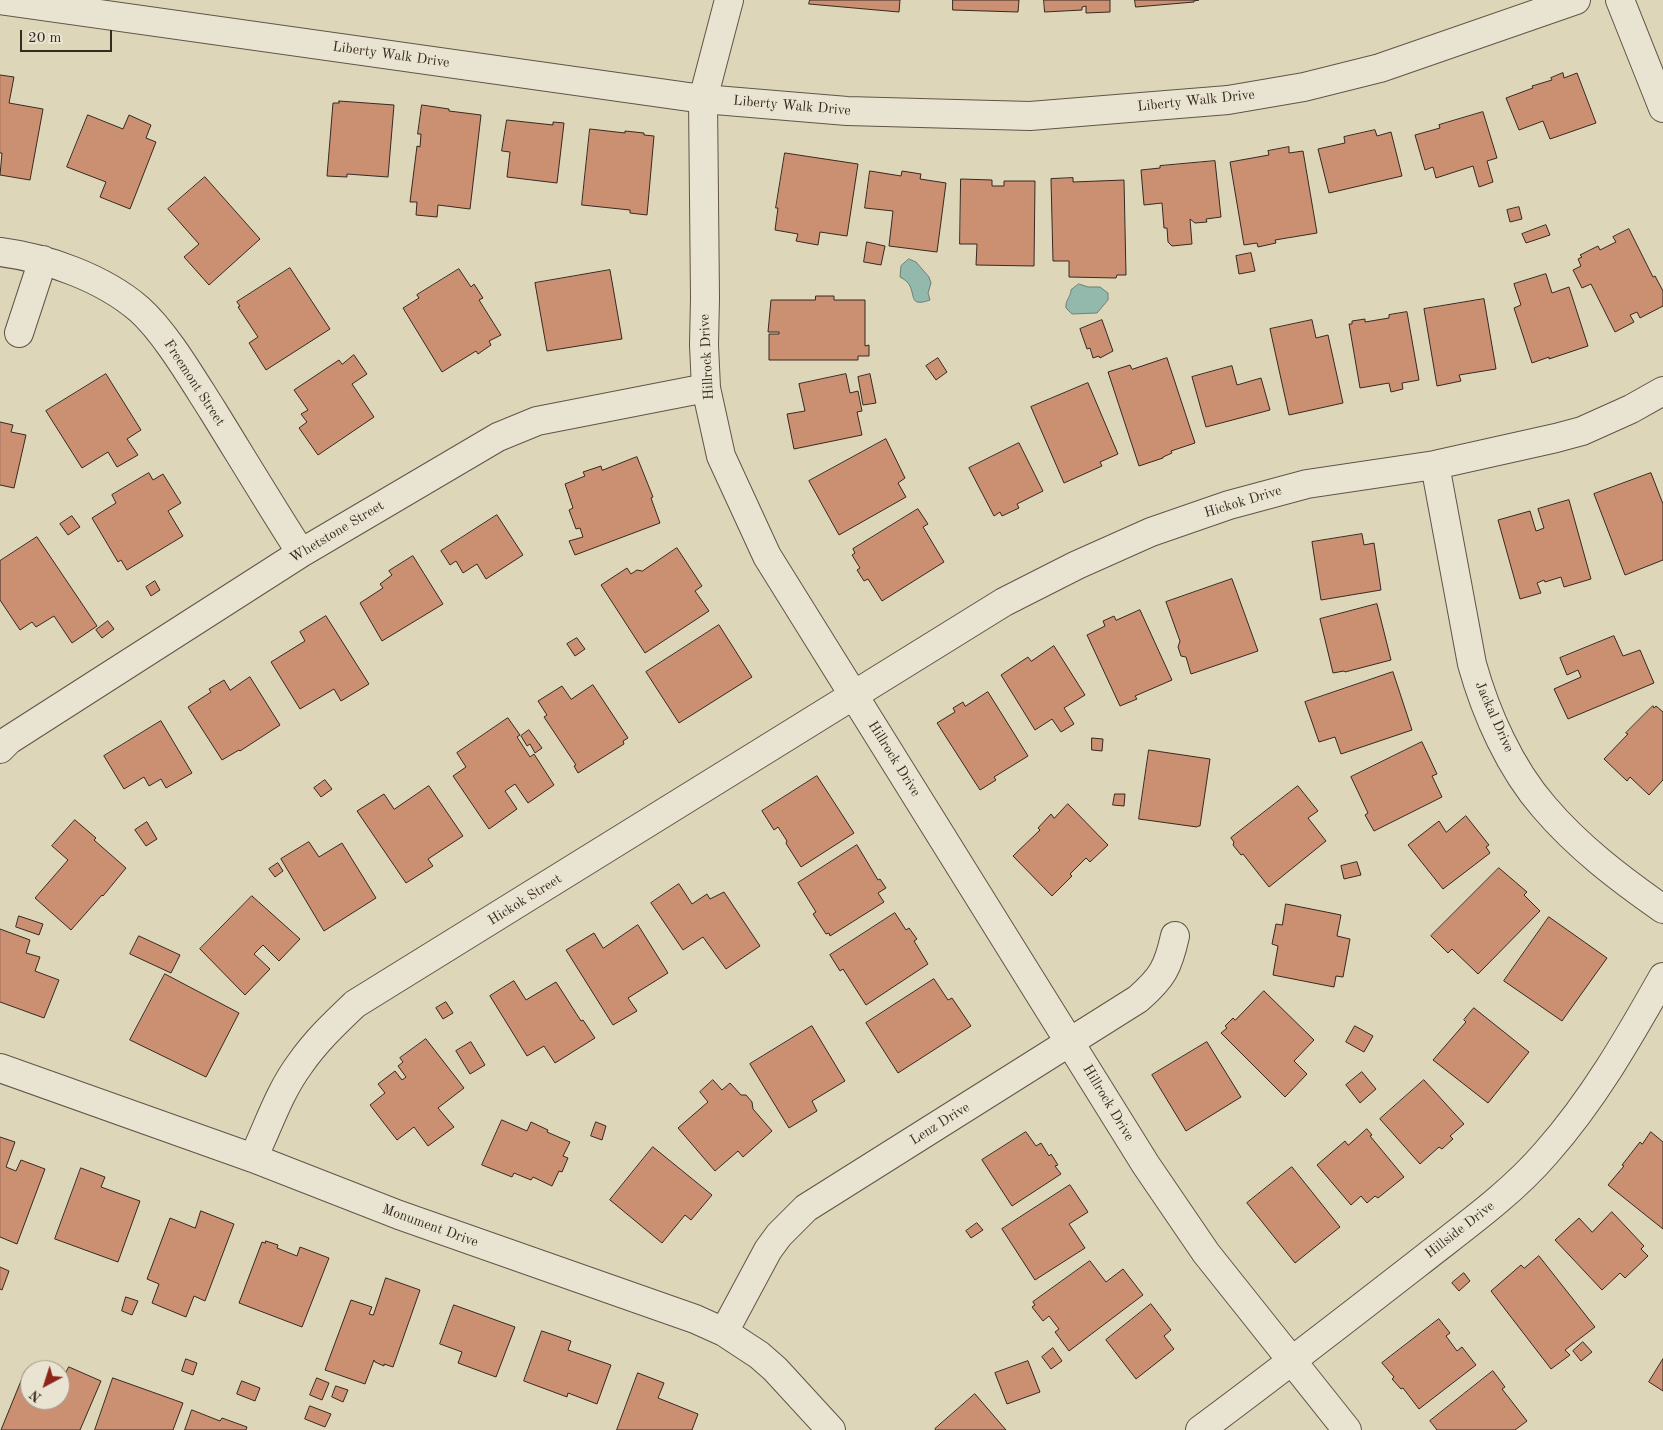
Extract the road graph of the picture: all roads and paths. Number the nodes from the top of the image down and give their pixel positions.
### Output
1 (0, 0) edge
2 (729, 0) edge
3 (1576, 0) edge
4 (1620, 0) edge
5 (703, 99) junction
6 (1663, 108) edge
7 (0, 252) edge
8 (43, 260) junction
9 (19, 333) dead end
10 (706, 388) junction
11 (1663, 391) edge
12 (1435, 465) junction
13 (301, 553) junction
14 (854, 696) junction
15 (0, 749) edge
16 (1663, 909) edge
17 (1175, 936) dead end
18 (1663, 977) edge
19 (1071, 1042) junction
20 (0, 1068) edge
21 (254, 1158) junction
22 (724, 1332) junction
23 (1293, 1361) junction
24 (831, 1430) edge
25 (1200, 1430) edge
26 (1347, 1430) edge

1 - 5 street, Liberty Walk Drive
2 - 5 street, Hillrock Drive
3 - 5 street, Liberty Walk Drive
4 - 6 street
5 - 10 street, Hillrock Drive
7 - 8 street, Freemont Street
8 - 9 street
8 - 13 street, Freemont Street
10 - 13 street, Whetstone Street
10 - 14 street, Hillrock Drive
11 - 12 street, Hickok Drive
12 - 14 street, Hickok Drive
12 - 16 street, Jackal Drive
13 - 15 street, Whetstone Street
14 - 19 street, Hillrock Drive
14 - 21 street, Hickok Street
17 - 19 street, Lenz Drive
18 - 23 street, Hillside Drive
19 - 22 street, Lenz Drive
19 - 23 street, Hillrock Drive
20 - 21 street, Monument Drive
21 - 22 street, Monument Drive
22 - 24 street, Monument Drive
23 - 25 street, Hillside Drive
23 - 26 street, Hillrock Drive

